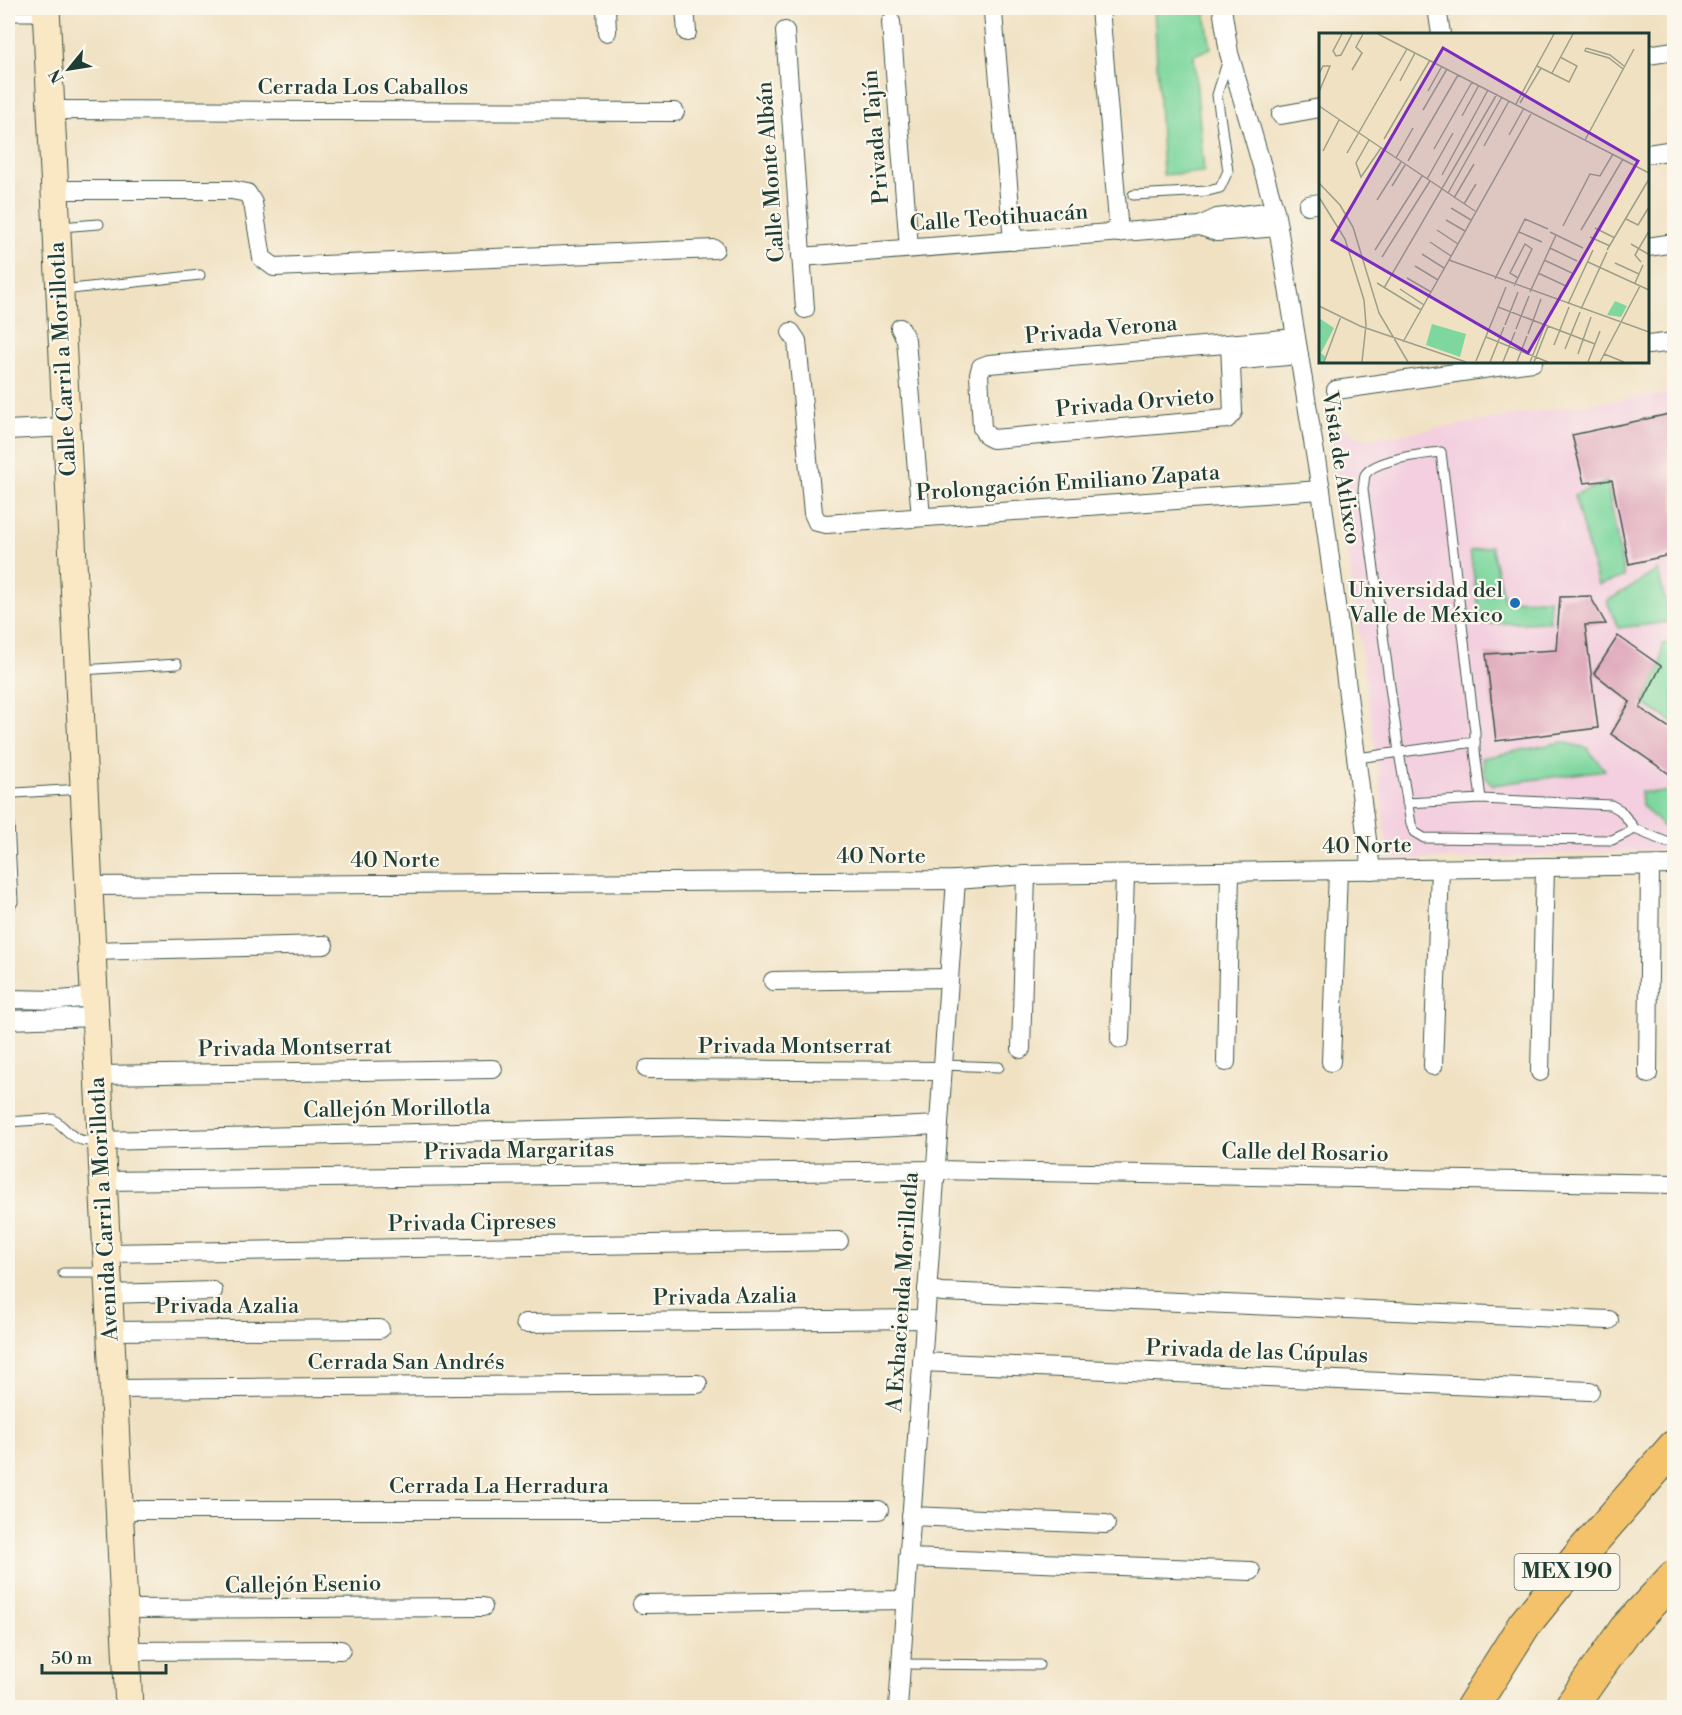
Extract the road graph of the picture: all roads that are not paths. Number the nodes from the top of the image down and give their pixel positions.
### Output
1 (606, 8) edge
2 (685, 8) edge
3 (1100, 8) edge
4 (1222, 8) edge
5 (1437, 8) edge
6 (46, 12) edge
7 (993, 13) dead end
8 (8, 16) edge
9 (891, 22) dead end
10 (785, 31) dead end
11 (608, 32) dead end
12 (687, 32) dead end
13 (1441, 33) edge
14 (1674, 51) edge
15 (1229, 53) junction
16 (1649, 55) edge
17 (1319, 108) edge
18 (51, 110) junction
19 (675, 112) dead end
20 (1281, 115) dead end
21 (1674, 150) edge
22 (1649, 154) edge
23 (55, 190) junction
24 (1133, 195) dead end
25 (1276, 219) junction
26 (99, 224) dead end
27 (57, 227) junction
28 (1119, 233) junction
29 (1013, 241) junction
30 (1674, 243) edge
31 (1649, 247) edge
32 (909, 248) junction
33 (715, 249) dead end
34 (801, 257) junction
35 (200, 275) dead end
36 (60, 290) junction
37 (805, 309) dead end
38 (900, 328) dead end
39 (791, 332) dead end
40 (1674, 342) edge
41 (1649, 345) edge
42 (1298, 346) junction
43 (1230, 352) junction
44 (1512, 363) edge
45 (1492, 364) edge
46 (1336, 390) dead end
47 (67, 427) junction
48 (8, 430) edge
49 (987, 436) joint
50 (1322, 490) junction
51 (921, 517) junction
52 (177, 664) dead end
53 (79, 671) junction
54 (81, 710) joint
55 (1475, 742) junction
56 (1399, 752) junction
57 (1357, 758) junction
58 (84, 789) junction
59 (1481, 799) junction
60 (1407, 803) junction
61 (1635, 829) junction
62 (1674, 842) edge
63 (1674, 865) edge
64 (1650, 866) junction
65 (1545, 867) junction
66 (1440, 869) junction
67 (1371, 870) junction
68 (1338, 871) junction
69 (1230, 872) junction
70 (1125, 874) junction
71 (1026, 875) junction
72 (956, 880) junction
73 (88, 886) junction
74 (8, 909) edge
75 (324, 945) dead end
76 (91, 951) junction
77 (949, 978) junction
78 (773, 981) dead end
79 (8, 999) edge
80 (33, 999) junction
81 (94, 1007) junction
82 (35, 1019) junction
83 (8, 1020) edge
84 (1120, 1039) dead end
85 (1021, 1049) dead end
86 (1226, 1062) dead end
87 (1331, 1062) dead end
88 (1433, 1066) dead end
89 (999, 1067) dead end
90 (942, 1068) junction
91 (493, 1069) dead end
92 (647, 1069) dead end
93 (1540, 1072) dead end
94 (1648, 1074) dead end
95 (98, 1075) junction
96 (8, 1122) edge
97 (939, 1125) junction
98 (101, 1141) junction
99 (935, 1170) junction
100 (103, 1181) junction
101 (1674, 1184) edge
102 (839, 1241) dead end
103 (63, 1273) dead end
104 (108, 1273) junction
105 (927, 1288) junction
106 (213, 1291) dead end
107 (925, 1319) junction
108 (1609, 1320) dead end
109 (525, 1323) dead end
110 (380, 1329) dead end
111 (110, 1331) junction
112 (922, 1362) junction
113 (698, 1384) dead end
114 (113, 1389) junction
115 (1590, 1391) dead end
116 (1674, 1447) edge
117 (119, 1509) junction
118 (879, 1510) dead end
119 (911, 1516) junction
120 (1106, 1524) dead end
121 (908, 1558) junction
122 (1251, 1571) dead end
123 (1674, 1577) edge
124 (905, 1600) junction
125 (642, 1604) dead end
126 (483, 1607) dead end
127 (123, 1609) junction
128 (125, 1650) junction
129 (341, 1650) dead end
130 (901, 1664) junction
131 (1038, 1665) dead end
132 (1571, 1706) edge
133 (129, 1707) edge
134 (898, 1707) edge
135 (1472, 1707) edge

1 - 11 street
2 - 12 street
3 - 28 street
4 - 15 street, Vista de Atlixco
5 - 13 street
6 - 8 lane
6 - 18 street, Calle Carril a Morillotla
7 - 29 street
9 - 32 street, Privada Tajín
10 - 34 street, Calle Monte Albán
14 - 16 street
15 - 24 lane
15 - 25 street, Vista de Atlixco
17 - 20 street
18 - 19 street, Cerrada Los Caballos
18 - 23 street, Calle Carril a Morillotla
21 - 22 street
23 - 27 street, Calle Carril a Morillotla
23 - 33 street
25 - 28 street, Calle Teotihuacán
25 - 42 street, Vista de Atlixco
26 - 27 lane
27 - 36 street, Calle Carril a Morillotla
28 - 29 street, Calle Teotihuacán
29 - 32 street, Calle Teotihuacán
30 - 31 street
32 - 34 street, Calle Teotihuacán
34 - 37 street, Calle Monte Albán
35 - 36 lane
36 - 47 street, Calle Carril a Morillotla
38 - 51 street
39 - 51 street, Prolongación Emiliano Zapata
40 - 41 street
42 - 43 street, Privada Verona
42 - 50 street, Vista de Atlixco
43 - 49 street, Privada Orvieto
43 - 49 street, Privada Verona
44 - 45 street
45 - 46 street
47 - 48 street
47 - 53 street, Calle Carril a Morillotla
50 - 51 street, Prolongación Emiliano Zapata
50 - 57 street, Vista de Atlixco
52 - 53 lane
53 - 54 street, Calle Carril a Morillotla
54 - 58 street, Avenida Carril a Morillotla
55 - 56 lane
55 - 56 lane
55 - 59 lane
56 - 57 lane
56 - 60 lane
57 - 67 street, Vista de Atlixco
58 - 73 street, Avenida Carril a Morillotla
58 - 74 lane
59 - 60 lane
59 - 61 lane
60 - 61 lane
61 - 62 lane
63 - 64 street, 40 Norte
64 - 65 street, 40 Norte
64 - 94 street
65 - 66 street, 40 Norte
65 - 93 street
66 - 67 street, 40 Norte
66 - 88 street
67 - 68 street, 40 Norte
68 - 69 street, 40 Norte
68 - 87 street
69 - 70 street, 40 Norte
69 - 86 street
70 - 71 street, 40 Norte
70 - 84 street
71 - 72 street, 40 Norte
71 - 85 street
72 - 73 street, 40 Norte
72 - 77 street, A Exhacienda Morillotla
73 - 76 street, Avenida Carril a Morillotla
75 - 76 street
76 - 81 street, Avenida Carril a Morillotla
77 - 78 street
77 - 90 street, A Exhacienda Morillotla
79 - 80 street
80 - 81 street
80 - 82 street
81 - 82 street
81 - 95 street, Avenida Carril a Morillotla
82 - 83 street
89 - 90 lane
90 - 92 street, Privada Montserrat
90 - 97 street, A Exhacienda Morillotla
91 - 95 street, Privada Montserrat
95 - 98 street, Avenida Carril a Morillotla
96 - 98 lane
97 - 98 street, Callejón Morillotla
97 - 99 street, A Exhacienda Morillotla
98 - 100 street, Avenida Carril a Morillotla
99 - 100 street, Privada Margaritas
99 - 101 street, Calle del Rosario
99 - 105 street, A Exhacienda Morillotla
100 - 104 street, Avenida Carril a Morillotla
102 - 104 street, Privada Cipreses
103 - 104 lane
104 - 106 street
104 - 111 street, Avenida Carril a Morillotla
105 - 107 street, A Exhacienda Morillotla
105 - 108 street
107 - 109 street, Privada Azalia
107 - 112 street, A Exhacienda Morillotla
110 - 111 street, Privada Azalia
111 - 114 street, Avenida Carril a Morillotla
112 - 115 street, Privada de las Cúpulas
112 - 119 street, A Exhacienda Morillotla
113 - 114 street, Cerrada San Andrés
114 - 117 street, Avenida Carril a Morillotla
116 - 135 highway, MEX 190
117 - 118 street, Cerrada La Herradura
117 - 127 street, Avenida Carril a Morillotla
119 - 120 street
119 - 121 street, A Exhacienda Morillotla
121 - 122 street
121 - 124 street, A Exhacienda Morillotla
123 - 132 highway, MEX 190
124 - 125 street
124 - 130 street, A Exhacienda Morillotla
126 - 127 street, Callejón Esenio
127 - 128 street, Avenida Carril a Morillotla
128 - 129 street
128 - 133 street, Avenida Carril a Morillotla
130 - 131 lane
130 - 134 street, A Exhacienda Morillotla

